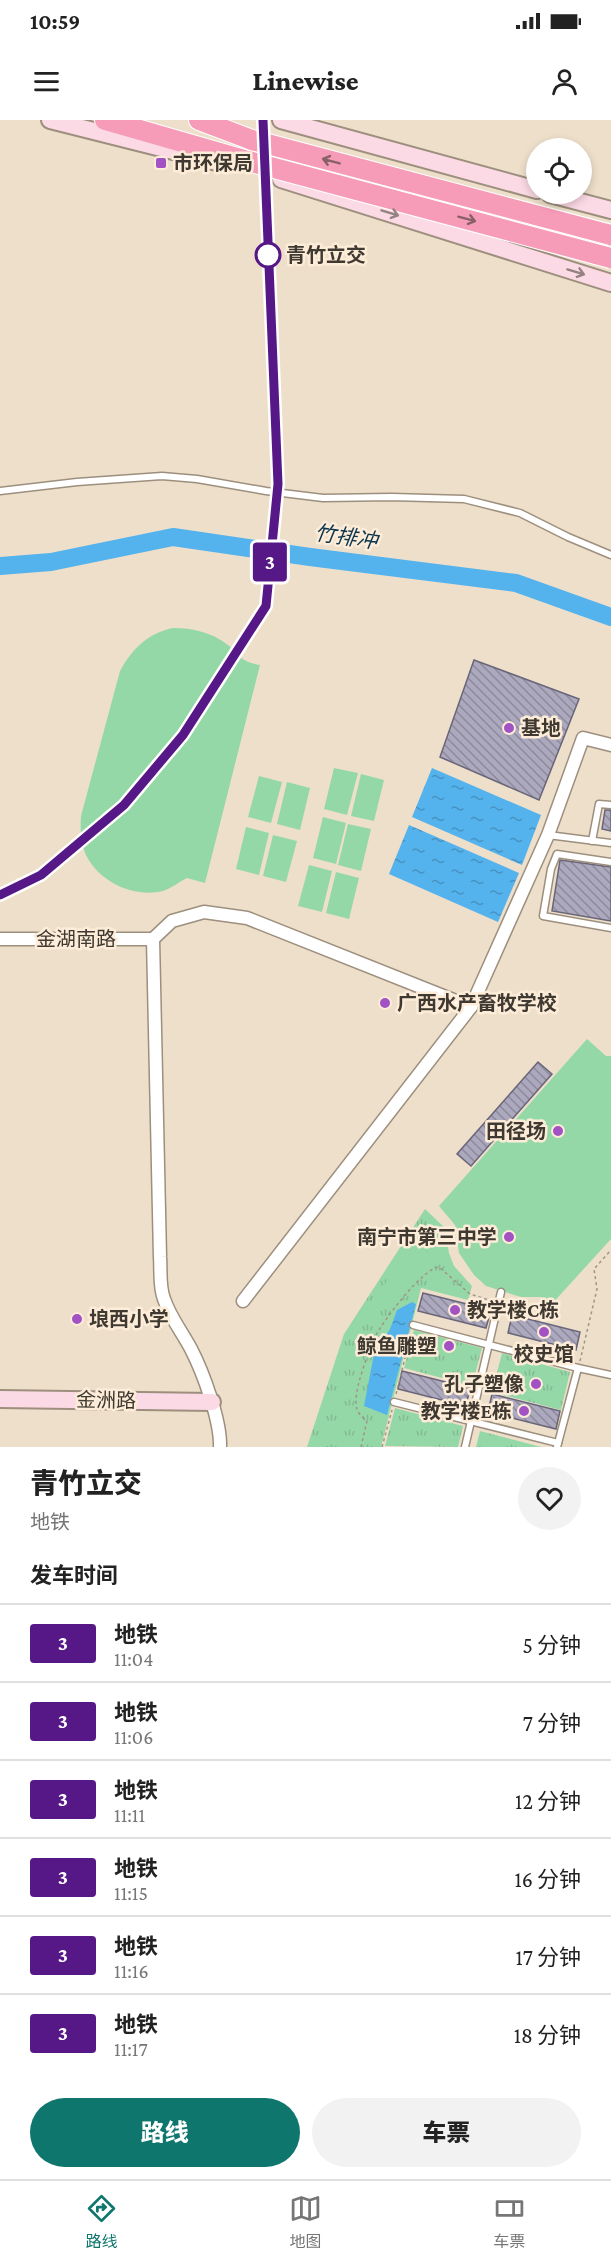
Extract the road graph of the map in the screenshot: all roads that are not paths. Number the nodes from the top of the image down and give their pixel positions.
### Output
1 (50, 120) edge
2 (105, 120) edge
3 (200, 120) edge
4 (208, 120) edge
5 (281, 120) edge
6 (253, 167) junction
7 (526, 187) edge
8 (588, 204) edge
9 (611, 210) edge
10 (611, 235) edge
11 (611, 258) edge
12 (611, 283) edge
13 (0, 491) edge
14 (611, 555) edge
15 (611, 745) edge
16 (611, 805) edge
17 (548, 834) junction
18 (592, 841) junction
19 (611, 843) edge
20 (611, 862) edge
21 (611, 928) edge
22 (0, 939) edge
23 (153, 939) junction
24 (471, 1007) junction
25 (501, 1292) dead end
26 (243, 1301) dead end
27 (413, 1325) road end
28 (489, 1345) junction
29 (578, 1368) junction
30 (611, 1376) edge
31 (0, 1398) edge
32 (212, 1402) junction
33 (394, 1402) road end
34 (471, 1421) junction
35 (558, 1445) edge
36 (220, 1447) edge
37 (465, 1447) edge

1 - 6 main road
2 - 6 highway
3 - 4 main road
10 -> 3 highway, bridge
5 - 7 main road
6 -> 11 highway, bridge
6 -> 12 main road
8 - 9 main road
13 - 14 lane
15 - 17 street
16 - 18 lane
17 - 18 lane
17 - 24 street
18 - 19 lane
20 - 21 lane
22 - 23 street, 金湖南路
23 - 24 street
23 - 32 street
24 - 26 street
25 - 28 lane
27 - 28 lane
28 - 29 lane
28 - 34 lane
29 - 30 lane
29 - 35 lane
31 - 32 main road, 金洲路
32 - 36 street
33 - 34 lane
34 - 35 lane
34 - 37 lane

